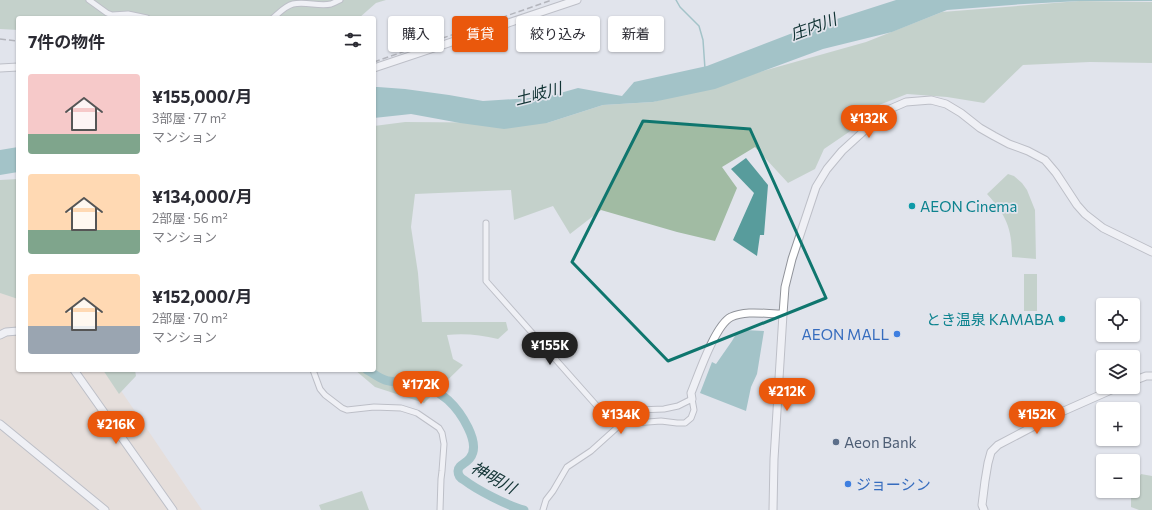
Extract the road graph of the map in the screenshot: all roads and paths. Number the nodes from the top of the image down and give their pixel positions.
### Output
1 (89, 0) edge
2 (340, 0) edge
3 (577, 0) edge
4 (138, 16) edge
5 (275, 16) edge
6 (16, 67) edge
7 (376, 67) edge
8 (0, 68) edge
9 (486, 223) dead end
10 (1152, 252) edge
11 (783, 314) junction
12 (16, 331) edge
13 (0, 335) edge
14 (75, 372) edge
15 (314, 372) edge
16 (1152, 376) edge
17 (1140, 378) edge
18 (1102, 394) edge
19 (692, 399) junction
20 (0, 424) edge
21 (982, 508) edge
22 (105, 510) edge
23 (173, 510) edge
24 (440, 510) edge
25 (543, 510) edge
26 (773, 510) edge

1 - 4 street
2 - 5 street
3 - 7 street
6 - 8 street
9 - 19 street
10 - 11 street
11 - 19 street
11 - 26 street
12 - 13 street
14 - 23 street
15 - 24 street
16 - 17 street
18 - 21 street
19 - 25 street
20 - 22 street

